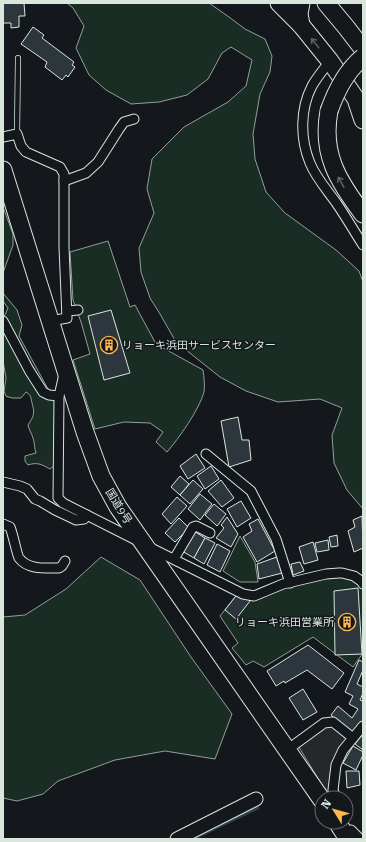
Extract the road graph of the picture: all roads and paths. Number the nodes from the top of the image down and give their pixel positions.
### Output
1 (279, 3) edge
2 (326, 3) edge
3 (301, 4) edge
4 (301, 25) junction
5 (363, 49) edge
6 (363, 57) edge
7 (18, 58) dead end
8 (330, 61) junction
9 (359, 102) edge
10 (134, 119) dead end
11 (363, 120) edge
12 (17, 134) junction
13 (3, 137) edge
14 (3, 170) edge
15 (64, 181) junction
16 (363, 214) edge
17 (363, 245) edge
18 (78, 310) dead end
19 (67, 311) junction
20 (3, 321) edge
21 (50, 321) junction
22 (65, 369) junction
23 (59, 396) junction
24 (206, 454) dead end
25 (3, 482) edge
26 (87, 515) junction
27 (3, 524) edge
28 (210, 533) dead end
29 (145, 545) junction
30 (174, 559) junction
31 (65, 561) dead end
32 (290, 582) junction
33 (363, 584) edge
34 (363, 726) edge
35 (353, 738) junction
36 (287, 750) junction
37 (315, 790) edge
38 (333, 790) edge
39 (256, 799) dead end
40 (345, 830) edge
41 (177, 839) edge
42 (360, 839) edge

1 - 4 highway
2 - 5 highway
3 - 4 highway
8 -> 4 highway
16 -> 6 highway, bridge
7 - 12 lane
8 - 9 highway
8 - 17 street
9 - 11 highway
10 - 15 street
12 - 13 street
12 - 15 street
14 - 21 highway, 国道9号
15 - 19 street
18 - 19 street
19 - 21 street
20 - 23 street
21 - 22 highway, 国道9号
22 - 23 street
22 - 29 highway, 国道9号
23 - 26 street
24 - 32 street
25 - 26 street
26 - 29 street
27 - 31 street
28 - 30 street
29 - 30 street
29 - 36 highway, 国道9号
30 - 32 street
32 - 33 street
34 - 35 street
35 - 36 street
35 - 38 street
36 - 37 highway, 国道9号
39 - 41 street
40 - 42 street

